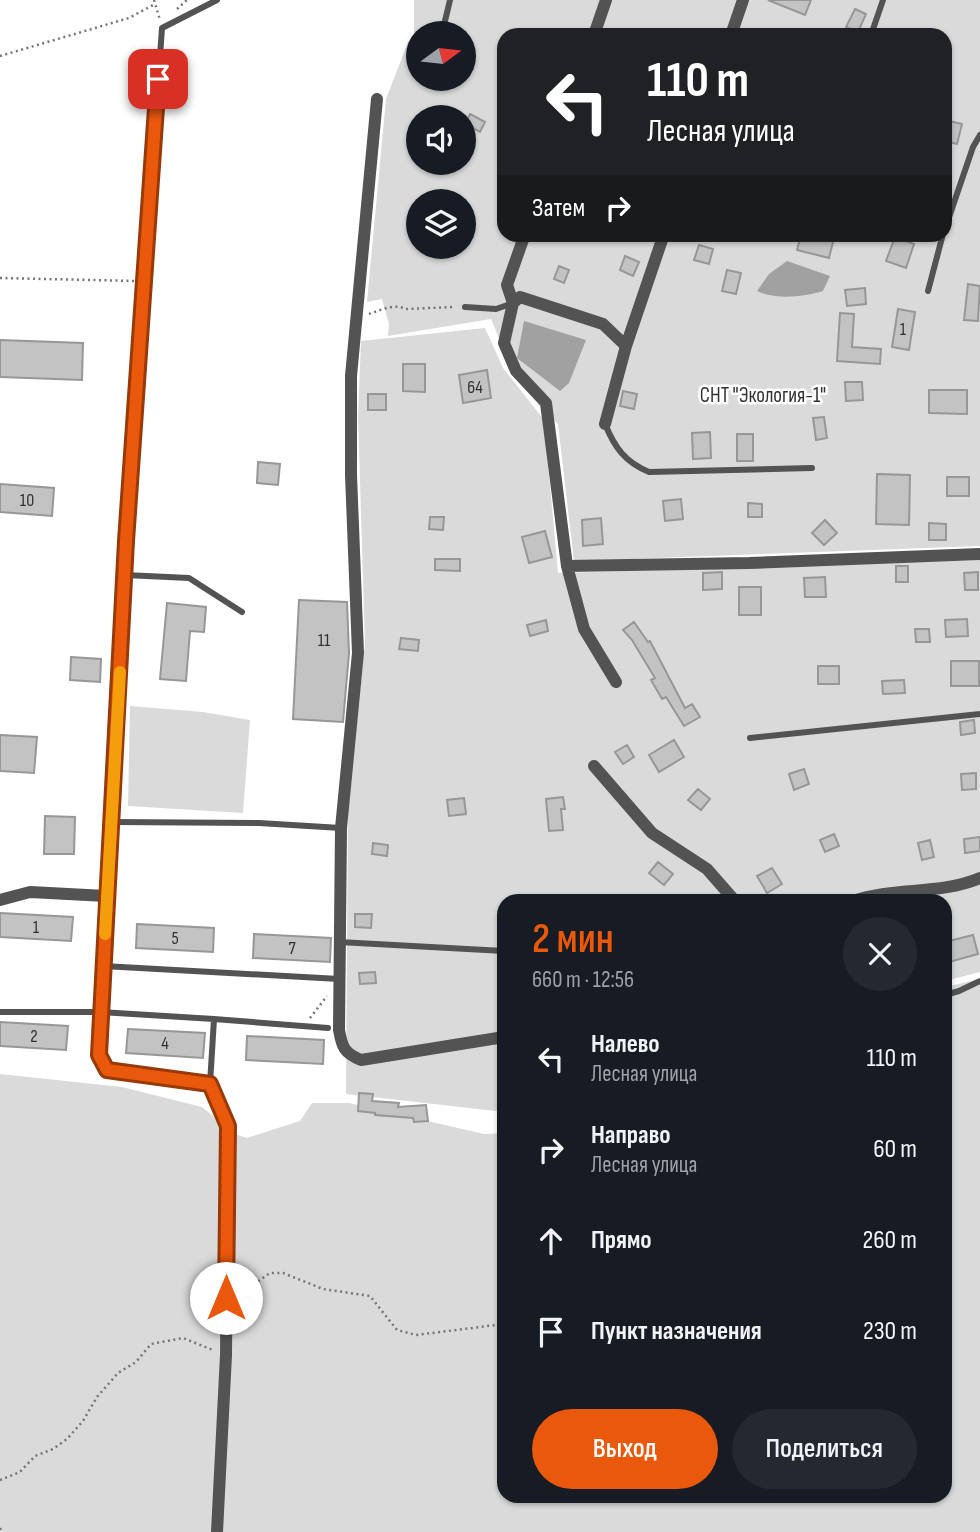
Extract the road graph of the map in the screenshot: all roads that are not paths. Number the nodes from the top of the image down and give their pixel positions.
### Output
1 (217, 0) edge
2 (450, 0) edge
3 (606, 0) edge
4 (743, 0) edge
5 (883, 0) edge
6 (445, 21) dead end
7 (596, 28) edge
8 (733, 28) edge
9 (873, 28) edge
10 (377, 99) dead end
11 (980, 135) edge
12 (952, 208) edge
13 (522, 242) edge
14 (661, 242) edge
15 (941, 242) edge
16 (928, 291) dead end
17 (513, 303) junction
18 (465, 307) road end
19 (626, 345) junction
20 (605, 424) joint
21 (812, 468) dead end
22 (126, 541) joint
23 (980, 554) edge
24 (567, 566) junction
25 (125, 575) junction
26 (242, 612) dead end
27 (616, 682) dead end
28 (980, 715) edge
29 (750, 738) dead end
30 (594, 766) dead end
31 (111, 821) junction
32 (341, 828) junction
33 (980, 878) edge
34 (729, 894) edge
35 (891, 894) edge
36 (106, 895) junction
37 (0, 900) edge
38 (339, 942) junction
39 (497, 951) edge
40 (103, 966) junction
41 (340, 979) junction
42 (980, 981) edge
43 (952, 993) edge
44 (0, 1012) edge
45 (100, 1012) junction
46 (214, 1019) junction
47 (334, 1029) junction
48 (497, 1038) edge
49 (210, 1084) junction
50 (217, 1532) edge

1 - 22 lane
2 - 6 lane
3 - 7 street
4 - 8 street
5 - 9 lane
10 - 32 street
11 - 12 lane
13 - 17 street
14 - 19 street
15 - 16 lane
17 - 18 lane
17 - 19 street
17 - 24 street
19 - 20 street
20 - 21 lane
22 - 25 street
23 - 24 street
24 - 27 street
25 - 26 lane
25 - 31 street
28 - 29 lane
30 - 34 street
31 - 32 lane
31 - 36 street
32 - 38 street
33 - 35 street
36 - 37 street
36 - 40 street
38 - 39 lane
38 - 41 street
40 - 41 lane
40 - 45 street
41 - 47 street
42 - 43 lane
44 - 45 lane
45 - 46 lane
45 - 49 street
46 - 47 lane
46 - 49 lane
47 - 48 street
49 - 50 street

